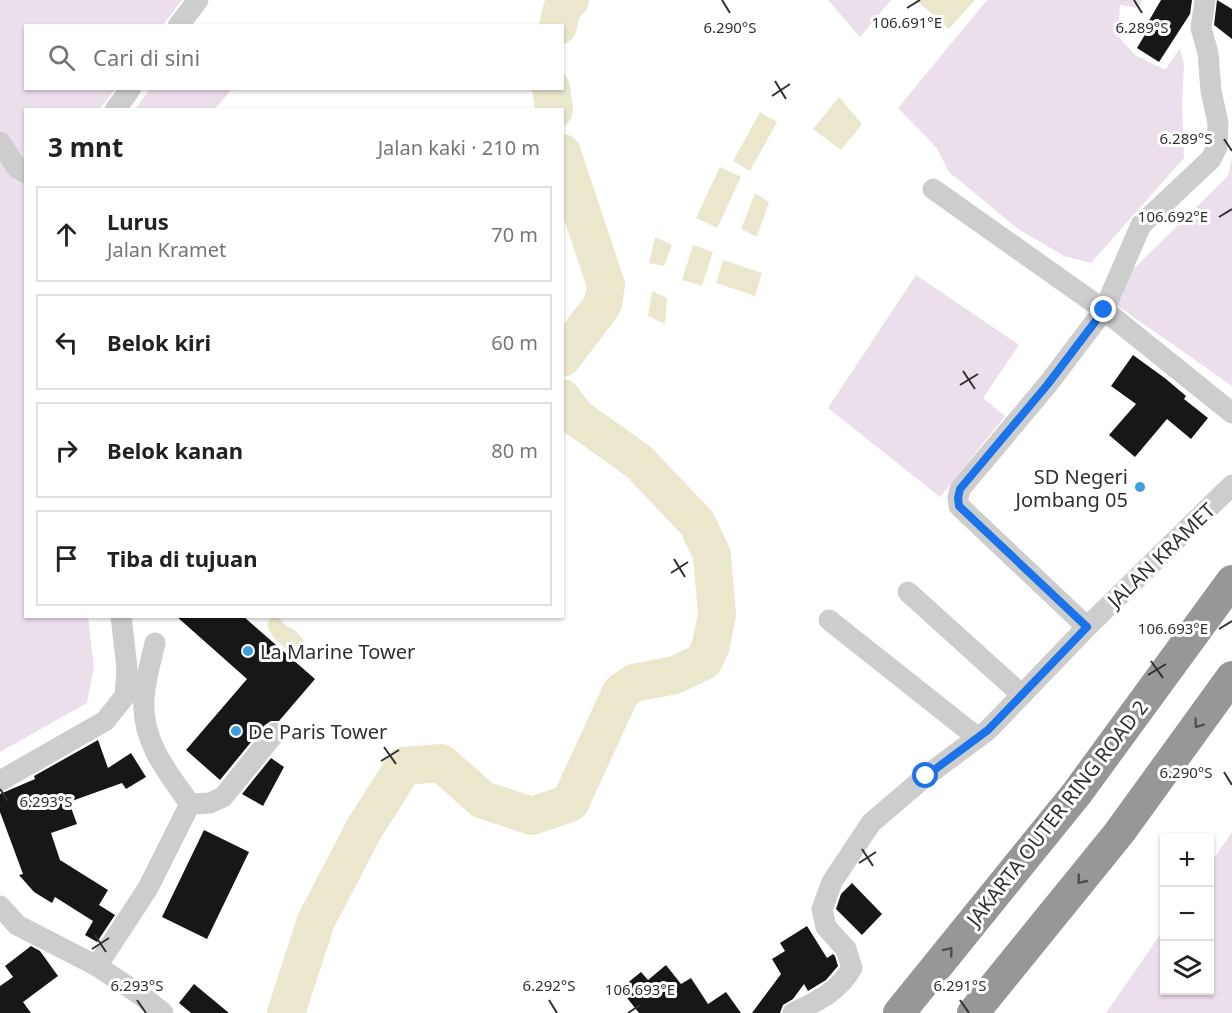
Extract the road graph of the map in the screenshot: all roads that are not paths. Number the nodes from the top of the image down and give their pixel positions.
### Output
1 (198, 0) edge
2 (1205, 0) edge
3 (180, 24) edge
4 (130, 90) edge
5 (116, 108) edge
6 (0, 142) edge
7 (24, 172) edge
8 (933, 189) dead end
9 (1104, 310) junction
10 (1232, 413) edge
11 (1232, 485) edge
12 (1232, 581) edge
13 (908, 592) dead end
14 (121, 618) edge
15 (829, 620) dead end
16 (1087, 627) junction
17 (155, 643) dead end
18 (1232, 676) edge
19 (1022, 694) junction
20 (275, 733) dead end
21 (978, 738) junction
22 (0, 781) edge
23 (190, 804) junction
24 (0, 906) edge
25 (97, 966) junction
26 (163, 1013) edge
27 (793, 1013) edge
28 (899, 1013) edge
29 (973, 1013) edge

1 - 3 street
2 - 9 street
4 - 5 street
6 - 7 street
8 - 9 street
9 - 10 street
9 - 16 street
11 - 16 street, JALAN KRAMET
28 -> 12 highway, JAKARTA OUTER RING ROAD 2
13 - 19 street
14 - 22 street
15 - 21 street
16 - 19 street, JALAN KRAMET
17 - 23 street
18 -> 29 highway
19 - 21 street, JALAN KRAMET
20 - 23 street
21 - 27 street, JALAN KRAMET
23 - 25 street
24 - 25 street
25 - 26 street

